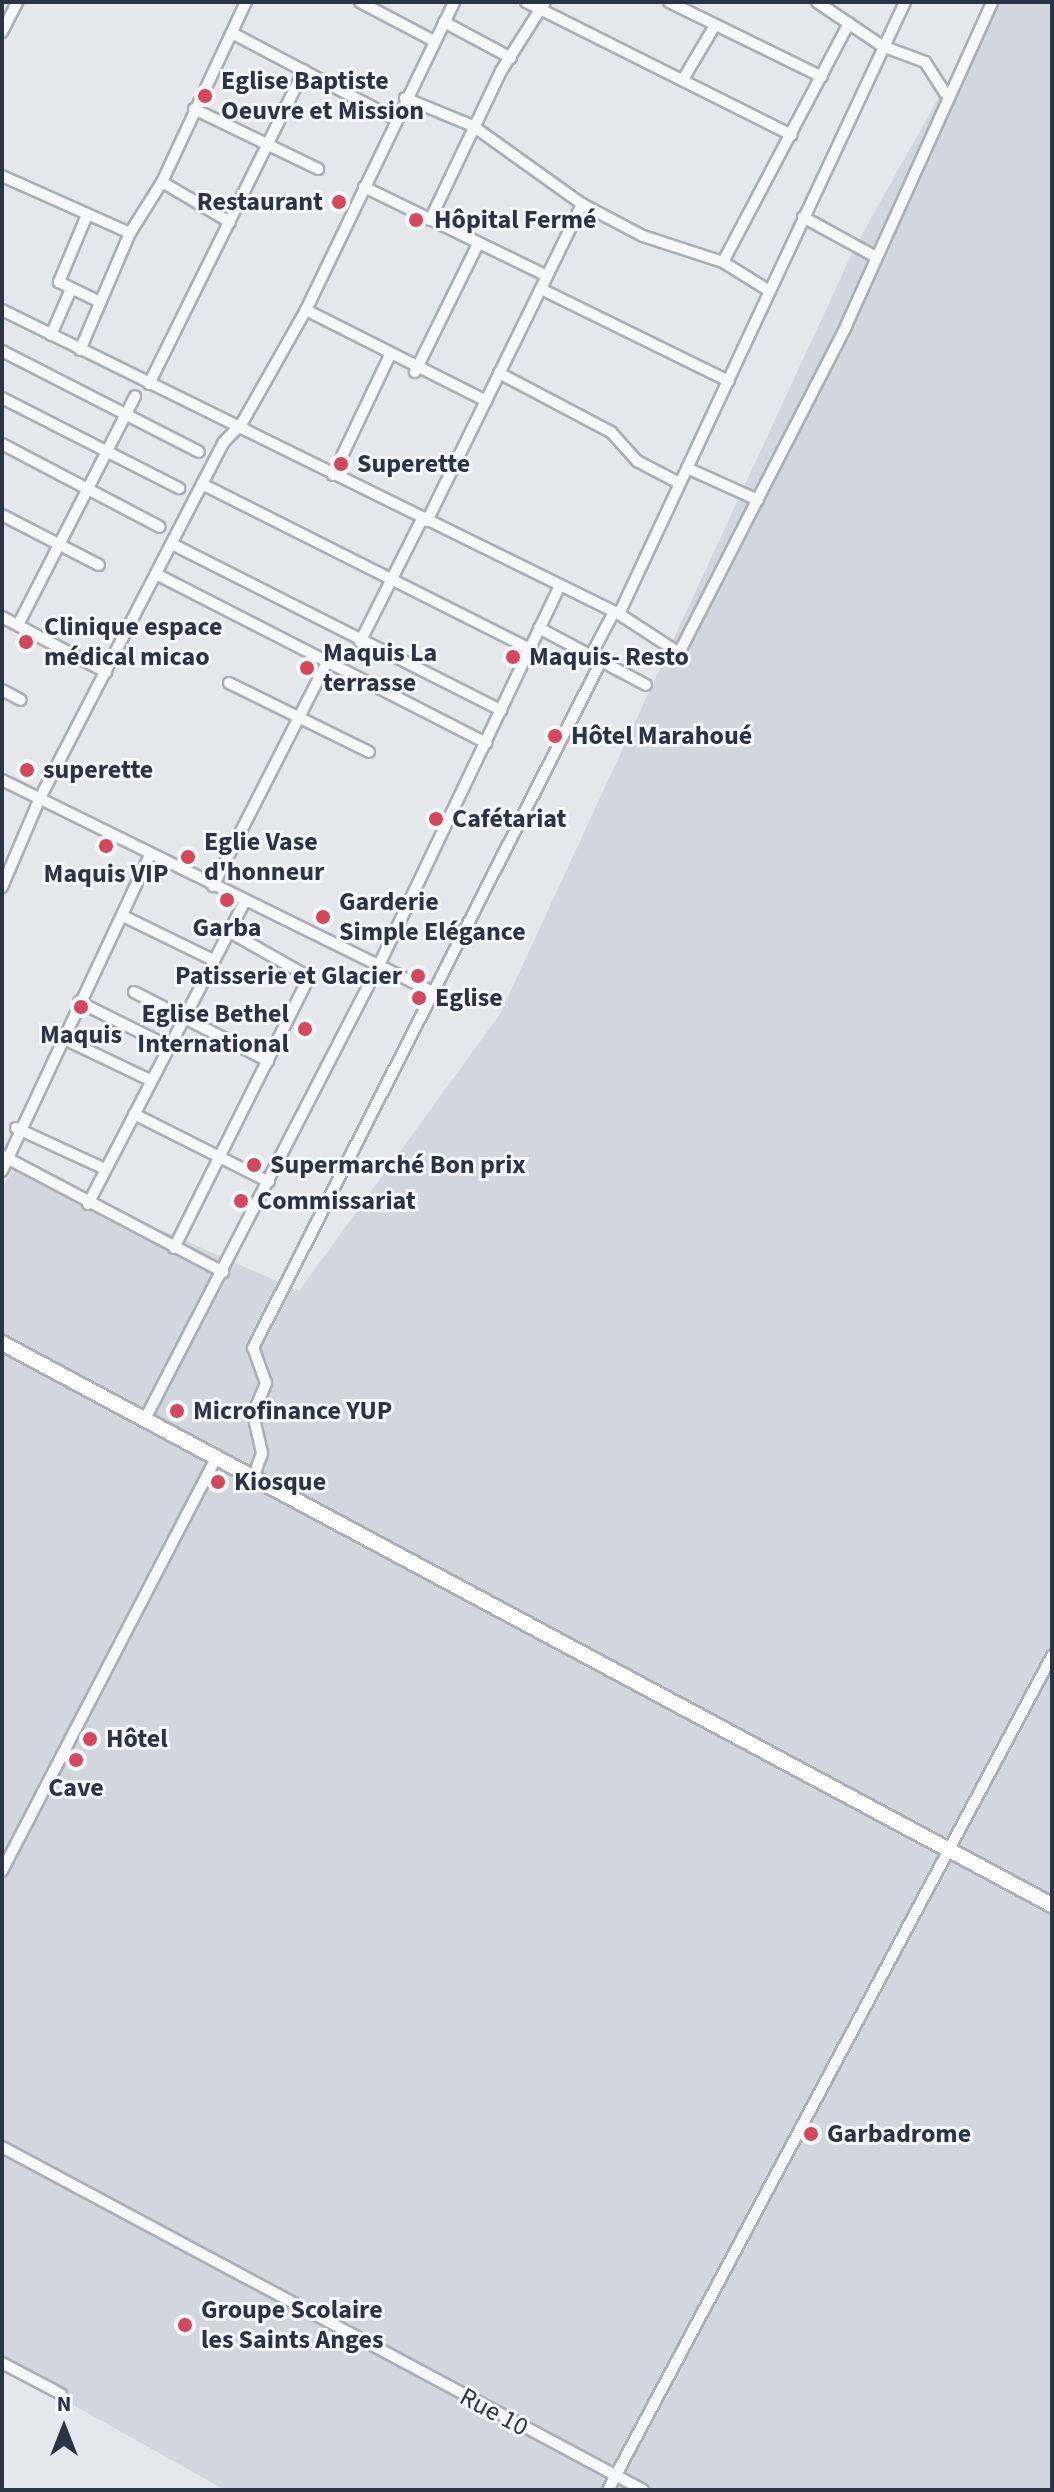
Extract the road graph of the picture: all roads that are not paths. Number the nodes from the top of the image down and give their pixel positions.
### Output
1 (17, 2) edge
2 (246, 2) edge
3 (360, 2) edge
4 (454, 2) edge
5 (526, 2) edge
6 (669, 2) edge
7 (817, 2) edge
8 (905, 2) edge
9 (992, 2) edge
10 (544, 6) edge
11 (444, 22) junction
12 (849, 23) junction
13 (714, 27) junction
14 (2, 32) edge
15 (232, 33) junction
16 (434, 41) junction
17 (882, 46) junction
18 (511, 58) junction
19 (304, 70) junction
20 (685, 76) junction
21 (822, 77) junction
22 (945, 93) junction
23 (405, 98) junction
24 (194, 109) junction
25 (395, 119) junction
26 (473, 126) junction
27 (792, 135) junction
28 (267, 147) junction
29 (318, 169) dead end
30 (2, 176) edge
31 (162, 182) junction
32 (364, 187) junction
33 (582, 204) junction
34 (87, 215) junction
35 (803, 217) junction
36 (430, 220) junction
37 (230, 222) junction
38 (130, 233) junction
39 (478, 244) junction
40 (876, 257) junction
41 (723, 262) junction
42 (547, 276) junction
43 (71, 289) junction
44 (541, 289) junction
45 (768, 290) junction
46 (100, 302) junction
47 (2, 310) edge
48 (306, 310) junction
49 (51, 335) junction
50 (80, 350) junction
51 (2, 351) edge
52 (389, 357) junction
53 (415, 372) junction
54 (499, 373) junction
55 (729, 381) junction
56 (149, 384) junction
57 (135, 396) dead end
58 (2, 398) edge
59 (486, 401) junction
60 (127, 413) junction
61 (237, 430) junction
62 (2, 444) edge
63 (107, 451) junction
64 (199, 452) dead end
65 (687, 468) junction
66 (333, 475) junction
67 (679, 483) junction
68 (202, 484) junction
69 (89, 487) junction
70 (179, 488) dead end
71 (758, 500) junction
72 (2, 515) edge
73 (424, 520) junction
74 (160, 527) dead end
75 (60, 543) junction
76 (172, 544) junction
77 (99, 565) dead end
78 (158, 575) junction
79 (391, 579) junction
80 (559, 588) junction
81 (617, 613) junction
82 (2, 617) edge
83 (18, 625) junction
84 (539, 628) junction
85 (360, 642) junction
86 (530, 649) junction
87 (590, 657) junction
88 (600, 663) junction
89 (326, 664) junction
90 (106, 672) junction
91 (229, 683) dead end
92 (646, 685) dead end
93 (2, 690) edge
94 (21, 700) dead end
95 (501, 710) junction
96 (298, 716) junction
97 (487, 743) junction
98 (369, 752) dead end
99 (2, 780) edge
100 (40, 798) junction
101 (150, 855) junction
102 (213, 886) junction
103 (2, 887) edge
104 (245, 901) junction
105 (123, 916) junction
106 (228, 931) junction
107 (211, 959) junction
108 (379, 965) junction
109 (134, 992) dead end
110 (432, 992) junction
111 (79, 1002) junction
112 (182, 1018) junction
113 (62, 1038) junction
114 (168, 1046) junction
115 (268, 1061) junction
116 (150, 1080) junction
117 (134, 1114) junction
118 (16, 1128) junction
119 (219, 1157) junction
120 (3, 1162) edge
121 (105, 1169) junction
122 (269, 1182) junction
123 (88, 1204) junction
124 (174, 1248) junction
125 (223, 1272) junction
126 (2, 1343) edge
127 (144, 1421) junction
128 (214, 1462) junction
129 (252, 1482) junction
130 (1052, 1656) edge
131 (949, 1851) junction
132 (2, 1871) edge
133 (1052, 1905) edge
134 (2, 2147) edge
135 (2, 2363) edge
136 (61, 2394) dead end
137 (615, 2476) junction
138 (608, 2490) edge
139 (643, 2490) edge

1 - 14 street
2 - 15 street
3 - 16 street
4 - 11 street
5 - 10 street
6 - 13 street
7 - 12 street
8 - 17 street
9 - 22 street
10 - 18 street
10 - 20 street
11 - 16 street
11 - 18 street
12 - 17 street
12 - 21 street
13 - 20 street
13 - 21 street
15 - 19 street
15 - 24 street
16 - 23 street
17 - 22 street
17 - 35 street
18 - 26 street
19 - 25 street
19 - 28 street
20 - 27 street
21 - 27 street
22 - 40 street
23 - 25 street
23 - 26 street
24 - 28 street
24 - 31 street
25 - 32 street
26 - 33 street
26 - 36 street
27 - 41 street
28 - 29 street
28 - 37 street
30 - 34 street
31 - 37 street
31 - 38 street
32 - 36 street
32 - 48 street
33 - 41 street
33 - 42 street
34 - 38 street
34 - 43 street
35 - 40 street
35 - 45 street
36 - 39 street
37 - 56 street
38 - 46 street
39 - 42 street
39 - 53 street
40 - 71 street
41 - 45 street
42 - 44 street
43 - 46 street
43 - 49 street
44 - 54 street
44 - 55 street
45 - 55 street
46 - 50 street
47 - 49 street
48 - 52 street
48 - 61 street
49 - 50 street
50 - 56 street
51 - 60 street
52 - 53 street
52 - 66 street
53 - 59 street
54 - 59 street
54 - 67 street
55 - 65 street
56 - 61 street
57 - 60 street
58 - 63 street
59 - 73 street
60 - 63 street
60 - 64 street
61 - 66 street
61 - 68 street
62 - 69 street
63 - 69 street
63 - 70 street
65 - 67 street
65 - 71 street
66 - 73 street
67 - 81 street
68 - 76 street
68 - 79 street
69 - 74 street
69 - 75 street
71 - 81 street
72 - 75 street
73 - 79 street
73 - 80 street
75 - 77 street
75 - 83 street
76 - 78 street
76 - 85 street
78 - 89 street
78 - 90 street
79 - 85 street
79 - 86 street
80 - 81 street
80 - 84 street
81 - 87 street
82 - 83 street
83 - 90 street
84 - 86 street
84 - 87 street
85 - 95 street
86 - 95 street
87 - 88 street
88 - 92 street
88 - 110 street
89 - 96 street
89 - 97 street
90 - 100 street
91 - 96 street
93 - 94 street
95 - 97 street
96 - 98 street
96 - 102 street
97 - 108 street
99 - 100 street
100 - 101 street
100 - 103 street
101 - 102 street
101 - 105 street
102 - 104 street
104 - 106 street
104 - 108 street
105 - 107 street
105 - 111 street
106 - 107 street
106 - 115 street
107 - 112 street
108 - 110 street
108 - 122 street
109 - 112 street
110 - 129 street
111 - 113 street
111 - 114 street
112 - 114 street
112 - 115 street
113 - 116 street
113 - 118 street
114 - 116 street
115 - 119 street
116 - 117 street
117 - 119 street
117 - 121 street
118 - 120 street
118 - 121 street
119 - 122 street
119 - 124 street
120 - 123 street
121 - 123 street
122 - 125 street
123 - 124 street
124 - 125 street
125 - 127 street
126 - 127 street
127 - 128 street
128 - 129 street
128 - 132 street
129 - 131 street
130 - 131 street
131 - 133 street
131 - 137 street
134 - 137 street, Rue 10
135 - 136 street
137 - 138 street
137 - 139 street, Rue 10

